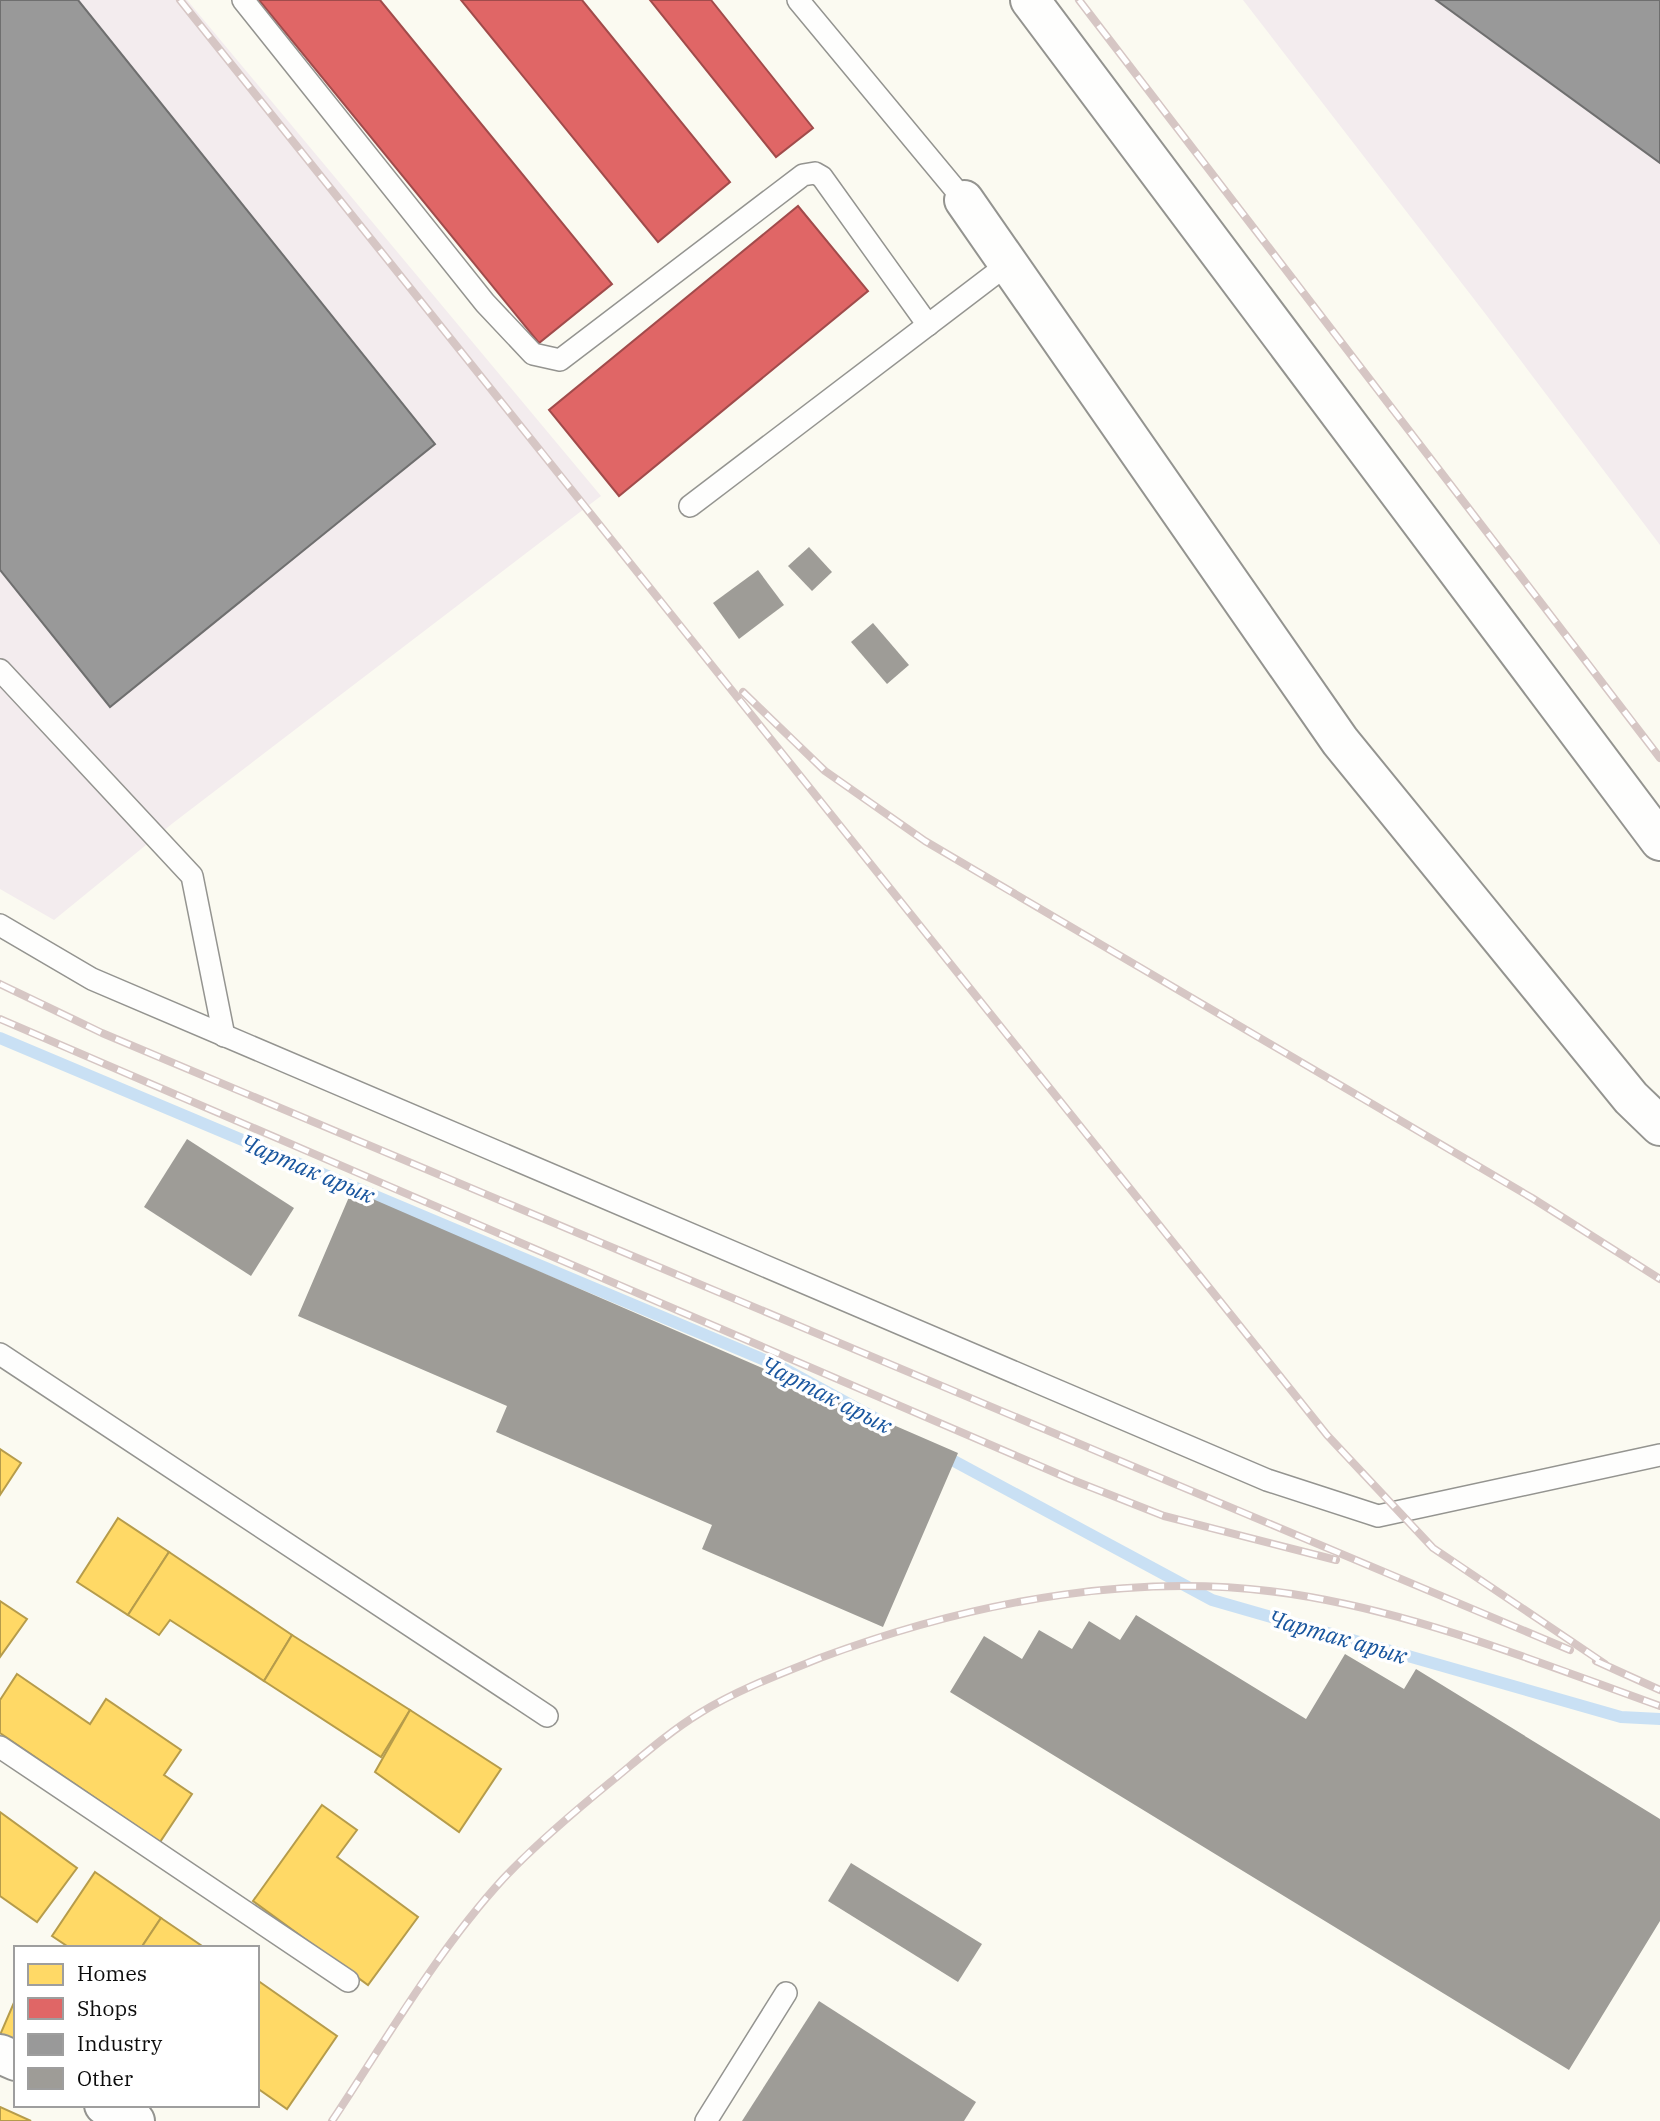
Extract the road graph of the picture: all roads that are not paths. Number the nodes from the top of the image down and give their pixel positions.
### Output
1 (243, 0) edge
2 (798, 0) edge
3 (1030, 0) edge
4 (964, 200) joint
5 (1008, 264) junction
6 (928, 325) junction
7 (690, 506) dead end
8 (0, 670) edge
9 (1660, 841) edge
10 (0, 925) edge
11 (224, 1035) junction
12 (1660, 1126) edge
13 (0, 1354) edge
14 (1660, 1455) edge
15 (547, 1716) dead end
16 (0, 1747) edge
17 (348, 1981) dead end
18 (786, 1993) dead end
19 (108, 2107) edge
20 (135, 2121) edge
21 (706, 2121) edge

1 - 6 lane
2 - 4 lane
3 - 9 street
4 - 5 street
5 - 6 lane
5 - 12 street
6 - 7 lane
8 - 11 lane
10 - 11 lane
11 - 14 lane
13 - 15 lane
16 - 17 lane
18 - 21 lane
19 - 20 street

